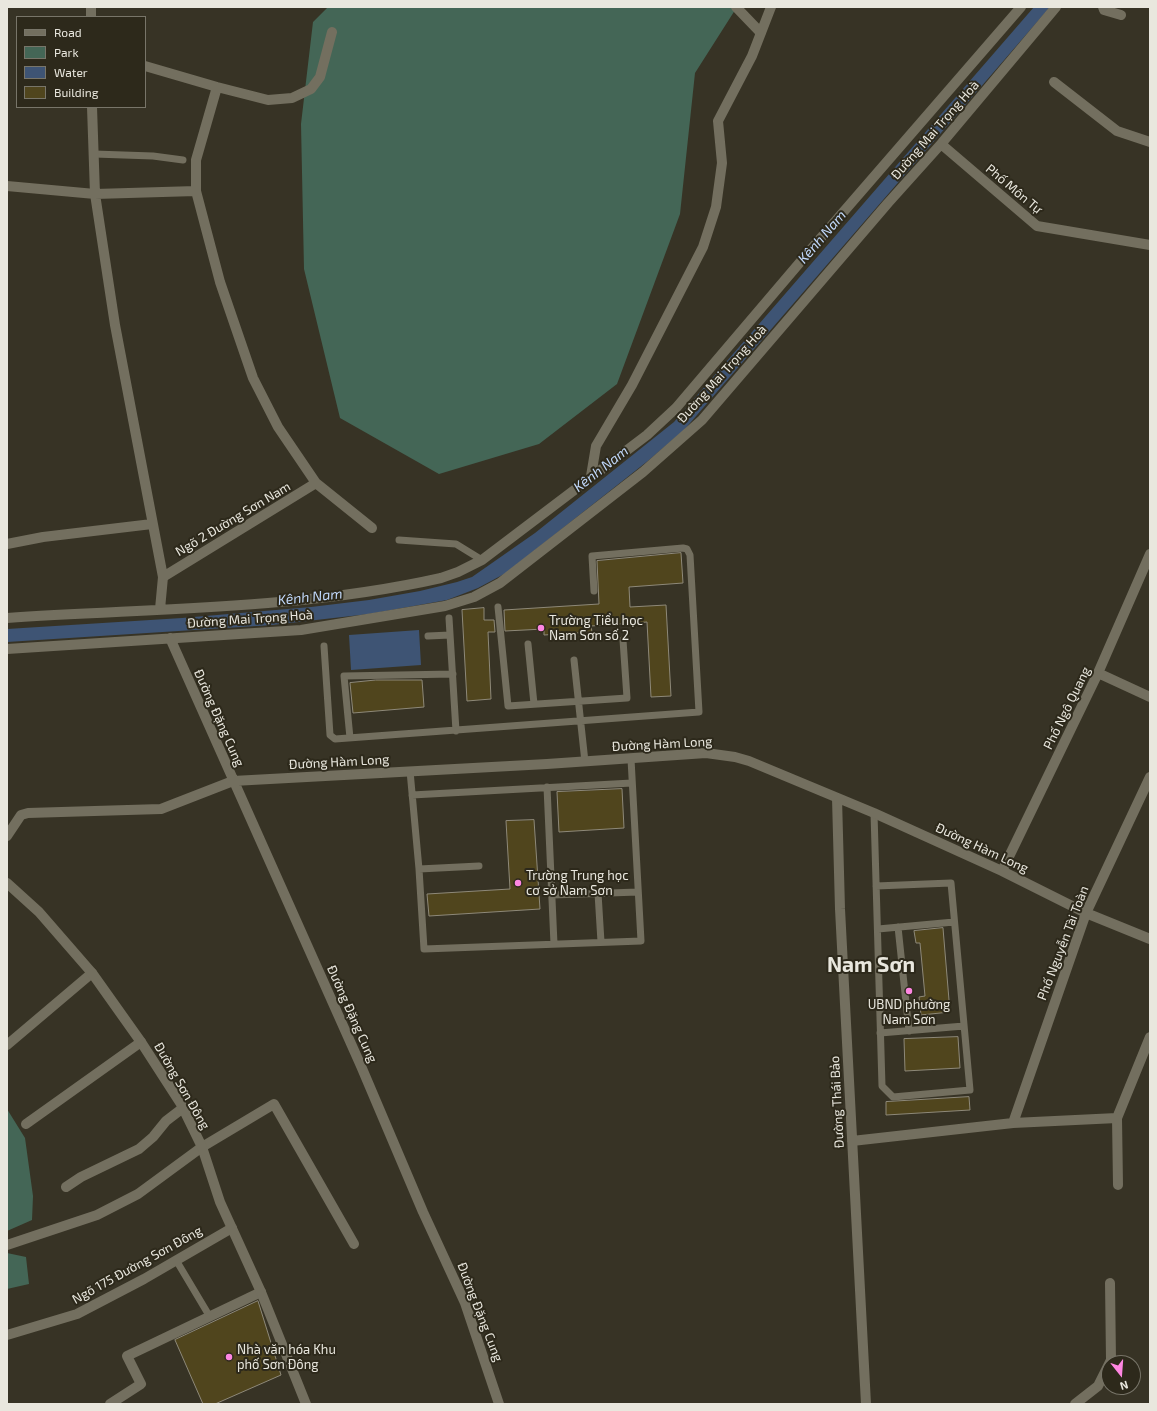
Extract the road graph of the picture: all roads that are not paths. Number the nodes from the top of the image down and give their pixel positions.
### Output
1 (736, 7) edge
2 (771, 7) edge
3 (1021, 7) edge
4 (1056, 7) edge
5 (1103, 7) edge
6 (1120, 14) dead end
7 (332, 32) dead end
8 (761, 33) junction
9 (146, 66) edge
10 (1054, 82) dead end
11 (217, 87) junction
12 (92, 108) edge
13 (1150, 142) edge
14 (941, 144) junction
15 (94, 154) junction
16 (183, 160) dead end
17 (7, 186) edge
18 (196, 191) junction
19 (95, 194) junction
20 (1150, 245) edge
21 (591, 476) junction
22 (316, 483) junction
23 (152, 524) junction
24 (372, 528) dead end
25 (399, 540) dead end
26 (7, 544) edge
27 (1150, 554) edge
28 (482, 560) junction
29 (163, 577) junction
30 (594, 591) dead end
31 (498, 607) dead end
32 (160, 609) junction
33 (7, 618) edge
34 (449, 618) dead end
35 (450, 635) junction
36 (428, 636) dead end
37 (170, 638) junction
38 (623, 640) dead end
39 (528, 644) dead end
40 (324, 646) dead end
41 (7, 649) edge
42 (574, 660) dead end
43 (1098, 673) junction
44 (453, 674) junction
45 (1150, 697) edge
46 (578, 701) junction
47 (534, 704) junction
48 (581, 722) junction
49 (456, 731) junction
50 (350, 738) junction
51 (631, 759) junction
52 (585, 762) junction
53 (410, 772) junction
54 (1150, 777) edge
55 (233, 781) junction
56 (632, 783) junction
57 (548, 787) junction
58 (412, 795) junction
59 (837, 798) junction
60 (874, 813) junction
61 (7, 836) edge
62 (479, 866) dead end
63 (419, 870) junction
64 (1002, 871) junction
65 (7, 883) edge
66 (876, 886) junction
67 (638, 892) junction
68 (598, 893) junction
69 (552, 894) junction
70 (1086, 913) junction
71 (954, 922) junction
72 (898, 927) junction
73 (878, 929) junction
74 (1150, 940) edge
75 (601, 942) junction
76 (554, 944) junction
77 (92, 973) junction
78 (964, 1026) junction
79 (909, 1030) junction
80 (880, 1032) junction
81 (1150, 1036) edge
82 (142, 1042) junction
83 (7, 1045) edge
84 (183, 1108) junction
85 (1117, 1118) junction
86 (1013, 1123) junction
87 (26, 1124) dead end
88 (852, 1141) junction
89 (202, 1147) junction
90 (1118, 1185) dead end
91 (66, 1187) dead end
92 (232, 1228) junction
93 (354, 1244) dead end
94 (7, 1245) edge
95 (176, 1260) junction
96 (1110, 1283) dead end
97 (261, 1292) junction
98 (210, 1316) junction
99 (7, 1335) edge
100 (110, 1404) edge
101 (306, 1404) edge
102 (499, 1404) edge
103 (866, 1404) edge
104 (1075, 1404) edge

1 - 8 street
2 - 8 street
3 - 21 street
4 - 14 street, Đường Mai Trọng Hoà
5 - 6 street
7 - 11 street
8 - 21 street
9 - 11 street
10 - 13 street
11 - 18 street
12 - 15 street
14 - 20 street, Phố Môn Tự
14 - 37 street, Đường Mai Trọng Hoà
15 - 16 lane
15 - 19 street
17 - 19 street
18 - 19 street
18 - 22 street
19 - 23 street
21 - 28 street
22 - 24 street
22 - 29 street, Ngõ 2 Đường Sơn Nam
23 - 26 street
23 - 29 street
25 - 28 lane
27 - 43 street, Phố Ngô Quang
28 - 32 street
29 - 32 street
30 - 48 lane
31 - 47 lane
32 - 33 street
34 - 35 lane
35 - 36 lane
35 - 44 lane
37 - 41 street, Đường Mai Trọng Hoà
37 - 55 street, Đường Đặng Cung
38 - 46 lane
39 - 47 lane
40 - 50 lane
42 - 46 lane
43 - 45 street
43 - 64 street, Phố Ngô Quang
44 - 49 lane
44 - 50 lane
46 - 47 lane
46 - 48 lane
48 - 49 lane
48 - 52 lane
49 - 50 lane
51 - 52 street, Đường Hàm Long
51 - 56 lane
51 - 59 street, Đường Hàm Long
52 - 53 street, Đường Hàm Long
53 - 55 street, Đường Hàm Long
53 - 58 lane
54 - 70 street, Phố Nguyễn Tài Toàn
55 - 61 street, Đường Hàm Long
55 - 102 street, Đường Đặng Cung
56 - 57 lane
56 - 67 lane
57 - 58 lane
57 - 69 lane
58 - 63 lane
59 - 60 street, Đường Hàm Long
59 - 88 street, Đường Thái Bảo
60 - 64 street, Đường Hàm Long
60 - 66 lane
62 - 63 lane
63 - 76 lane
64 - 70 street, Đường Hàm Long
65 - 77 street, Đường Sơn Đông
66 - 71 lane
66 - 73 lane
67 - 68 lane
67 - 75 lane
68 - 69 lane
68 - 75 lane
69 - 76 lane
70 - 74 street, Đường Hàm Long
70 - 86 street, Phố Nguyễn Tài Toàn
71 - 72 lane
71 - 78 lane
72 - 73 lane
72 - 79 lane
73 - 80 lane
75 - 76 lane
77 - 82 street, Đường Sơn Đông
77 - 83 street
78 - 79 lane
78 - 80 lane
79 - 80 lane
81 - 85 street
82 - 84 street, Đường Sơn Đông
82 - 87 street
84 - 89 street, Đường Sơn Đông
84 - 91 street
85 - 86 street
85 - 90 street
86 - 88 street
88 - 103 street, Đường Thái Bảo
89 - 92 street, Đường Sơn Đông
89 - 93 street
89 - 94 street
92 - 95 street, Ngõ 175 Đường Sơn Đông
92 - 97 street, Đường Sơn Đông
95 - 98 lane
95 - 99 street, Ngõ 175 Đường Sơn Đông
96 - 104 street
97 - 98 street
97 - 101 street, Đường Sơn Đông
98 - 100 street

